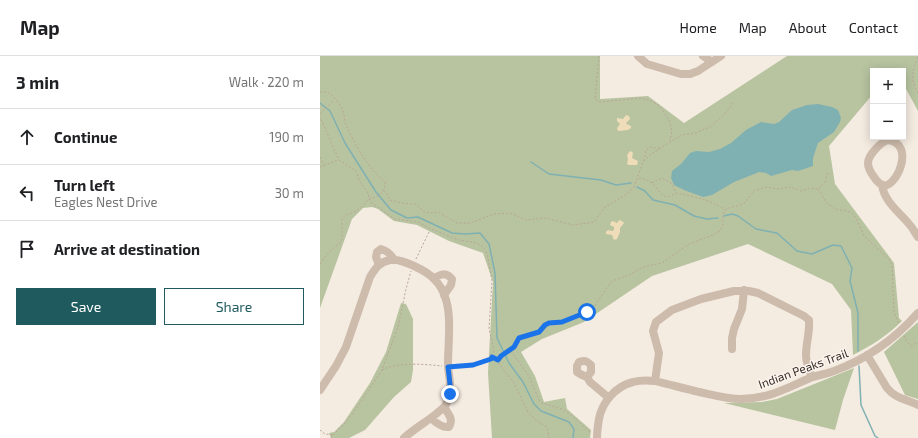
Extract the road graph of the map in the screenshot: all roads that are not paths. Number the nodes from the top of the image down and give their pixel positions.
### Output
1 (638, 56) edge
2 (703, 56) edge
3 (721, 56) edge
4 (712, 62) junction
5 (882, 185) junction
6 (918, 237) edge
7 (394, 260) junction
8 (379, 265) junction
9 (434, 278) junction
10 (744, 290) junction
11 (444, 295) junction
12 (918, 313) edge
13 (732, 349) dead end
14 (867, 355) junction
15 (587, 377) dead end
16 (812, 378) junction
17 (655, 381) junction
18 (320, 390) edge
19 (608, 398) junction
20 (918, 405) edge
21 (444, 407) junction
22 (431, 418) junction
23 (594, 436) edge
24 (404, 438) edge

1 - 4 street
2 - 4 street
3 - 4 street
5 - 5 street
5 - 6 street
7 - 8 street
7 - 8 street
7 - 9 street
8 - 18 street
9 - 11 street
9 - 11 street
10 - 13 street
10 - 16 street
10 - 17 street
11 - 21 street
12 - 14 street, Indian Peaks Trail
14 - 16 street, Indian Peaks Trail
14 - 20 street
15 - 19 street
16 - 17 street, Indian Peaks Trail
17 - 19 street, Indian Peaks Trail
19 - 23 street, Indian Peaks Trail
21 - 22 street
21 - 22 street
22 - 24 street

